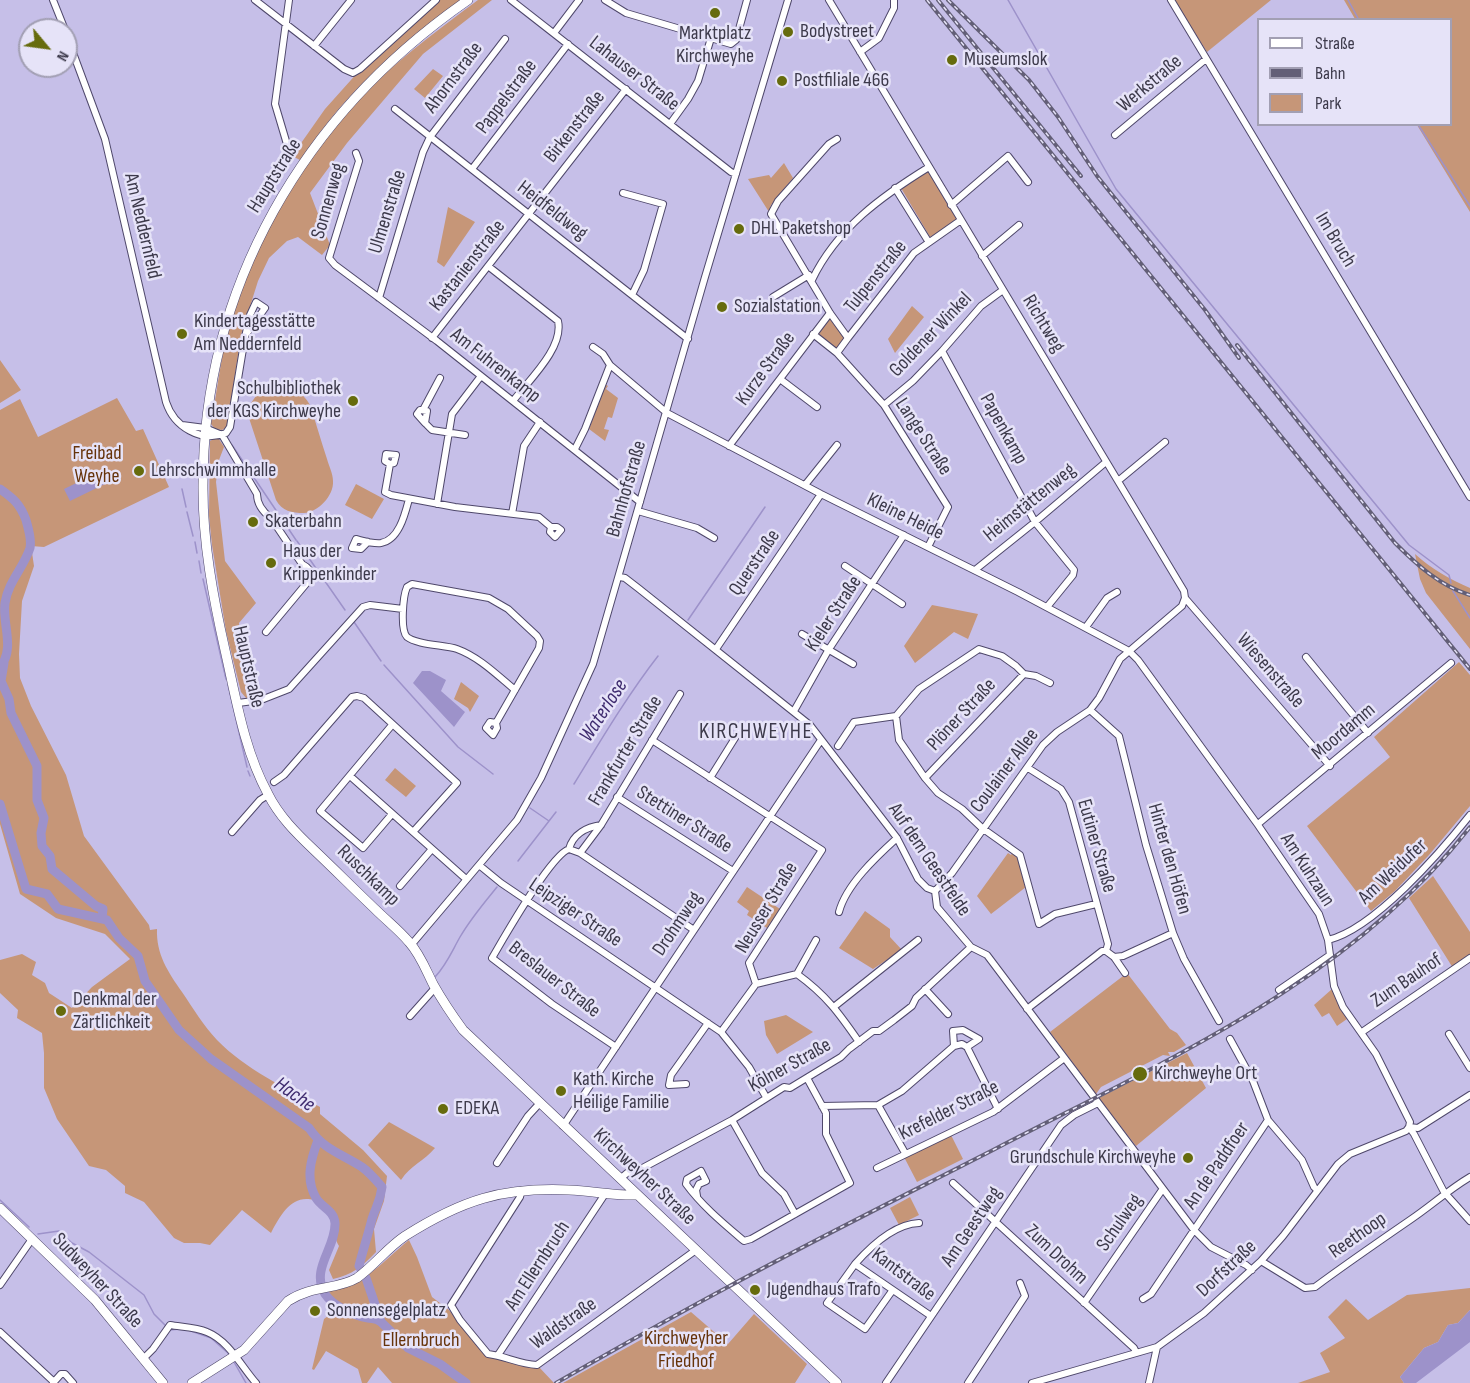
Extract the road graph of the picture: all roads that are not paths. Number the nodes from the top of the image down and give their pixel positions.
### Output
1 (53, 0) edge
2 (255, 0) edge
3 (289, 0) edge
4 (351, 0) edge
5 (436, 0) edge
6 (468, 0) edge
7 (511, 0) edge
8 (579, 0) edge
9 (605, 0) edge
10 (747, 0) edge
11 (788, 0) edge
12 (829, 0) edge
13 (894, 0) edge
14 (1171, 0) edge
15 (60, 18) edge
16 (285, 25) junction
17 (554, 33) junction
18 (711, 38) junction
19 (505, 39) dead end
20 (568, 44) junction
21 (314, 46) junction
22 (861, 52) junction
23 (1206, 59) junction
24 (78, 67) edge
25 (626, 89) junction
26 (395, 109) dead end
27 (670, 124) junction
28 (1115, 135) dead end
29 (430, 137) junction
30 (837, 139) dead end
31 (289, 151) dead end
32 (356, 153) dead end
33 (929, 167) junction
34 (472, 169) junction
35 (736, 174) junction
36 (1028, 182) dead end
37 (895, 188) junction
38 (622, 193) dead end
39 (951, 205) junction
40 (529, 215) junction
41 (961, 220) junction
42 (1019, 225) dead end
43 (928, 241) junction
44 (982, 256) junction
45 (329, 258) joint
46 (488, 266) junction
47 (811, 278) junction
48 (1003, 290) junction
49 (632, 295) junction
50 (774, 297) dead end
51 (379, 298) junction
52 (830, 313) junction
53 (247, 333) dead end
54 (813, 334) junction
55 (432, 338) junction
56 (848, 338) junction
57 (688, 339) junction
58 (594, 347) dead end
59 (942, 351) junction
60 (837, 353) junction
61 (610, 365) junction
62 (481, 376) junction
63 (440, 378) dead end
64 (780, 379) junction
65 (513, 401) junction
66 (884, 405) junction
67 (817, 407) dead end
68 (667, 413) junction
69 (540, 422) junction
70 (205, 432) junction
71 (449, 433) junction
72 (222, 435) junction
73 (465, 435) dead end
74 (1165, 442) dead end
75 (837, 445) dead end
76 (729, 446) junction
77 (575, 449) junction
78 (1106, 462) junction
79 (390, 464) dead end
80 (1118, 481) junction
81 (805, 485) junction
82 (821, 495) junction
83 (1470, 497) edge
84 (409, 499) junction
85 (640, 502) junction
86 (437, 504) junction
87 (638, 511) junction
88 (512, 514) junction
89 (1035, 522) junction
90 (551, 527) dead end
91 (904, 535) junction
92 (714, 538) dead end
93 (368, 542) dead end
94 (928, 547) junction
95 (845, 566) dead end
96 (975, 570) junction
97 (620, 577) junction
98 (872, 584) junction
99 (1117, 592) dead end
100 (1185, 598) junction
101 (902, 604) dead end
102 (1047, 607) junction
103 (403, 609) junction
104 (1086, 627) junction
105 (266, 632) dead end
106 (802, 634) dead end
107 (716, 649) junction
108 (829, 650) junction
109 (1129, 651) junction
110 (1306, 657) dead end
111 (1450, 663) dead end
112 (853, 664) dead end
113 (1024, 674) junction
114 (1050, 683) dead end
115 (515, 690) junction
116 (680, 694) dead end
117 (238, 703) junction
118 (1090, 710) junction
119 (794, 711) junction
120 (896, 716) junction
121 (496, 723) dead end
122 (392, 725) junction
123 (740, 730) dead end
124 (1368, 733) junction
125 (652, 740) junction
126 (821, 741) junction
127 (838, 746) dead end
128 (1330, 766) junction
129 (1028, 768) junction
130 (350, 776) junction
131 (710, 778) junction
132 (925, 778) junction
133 (274, 782) dead end
134 (268, 795) junction
135 (617, 797) junction
136 (392, 814) junction
137 (1470, 815) edge
138 (770, 816) junction
139 (1258, 824) junction
140 (601, 825) junction
141 (982, 828) junction
142 (232, 832) dead end
143 (413, 832) junction
144 (897, 838) junction
145 (432, 849) junction
146 (569, 849) junction
147 (580, 853) junction
148 (479, 865) junction
149 (734, 871) junction
150 (466, 879) junction
151 (400, 886) dead end
152 (935, 891) junction
153 (527, 900) junction
154 (1096, 904) junction
155 (839, 912) dead end
156 (694, 930) junction
157 (1173, 933) junction
158 (816, 940) dead end
159 (918, 940) dead end
160 (1328, 940) junction
161 (412, 944) junction
162 (971, 947) junction
163 (1106, 951) junction
164 (1330, 955) junction
165 (1114, 957) junction
166 (1470, 958) edge
167 (1125, 973) dead end
168 (797, 974) junction
169 (756, 984) junction
170 (655, 987) junction
171 (435, 988) junction
172 (925, 989) junction
173 (1279, 990) dead end
174 (835, 1006) junction
175 (1027, 1009) junction
176 (948, 1014) dead end
177 (410, 1016) dead end
178 (1219, 1021) dead end
179 (708, 1023) junction
180 (721, 1032) junction
181 (1362, 1032) junction
182 (1449, 1034) dead end
183 (1230, 1039) dead end
184 (859, 1042) junction
185 (954, 1046) junction
186 (616, 1047) junction
187 (967, 1047) junction
188 (1064, 1059) junction
189 (1470, 1068) edge
190 (807, 1078) junction
191 (686, 1084) dead end
192 (1470, 1095) edge
193 (766, 1097) junction
194 (1098, 1103) junction
195 (539, 1104) junction
196 (878, 1105) junction
197 (822, 1106) junction
198 (998, 1109) junction
199 (732, 1120) junction
200 (1268, 1120) junction
201 (563, 1126) junction
202 (1409, 1127) junction
203 (904, 1153) junction
204 (497, 1163) dead end
205 (877, 1168) dead end
206 (1470, 1177) edge
207 (622, 1181) junction
208 (953, 1183) dead end
209 (522, 1190) junction
210 (1317, 1190) junction
211 (1162, 1191) junction
212 (1444, 1192) junction
213 (609, 1195) junction
214 (638, 1195) junction
215 (697, 1196) dead end
216 (0, 1208) edge
217 (795, 1214) junction
218 (1470, 1221) edge
219 (995, 1222) junction
220 (919, 1223) dead end
221 (1194, 1230) junction
222 (32, 1239) junction
223 (696, 1250) junction
224 (1262, 1261) junction
225 (855, 1264) junction
226 (1252, 1270) junction
227 (1020, 1283) dead end
228 (0, 1285) edge
229 (892, 1291) junction
230 (1143, 1299) dead end
231 (1084, 1303) junction
232 (931, 1316) junction
233 (0, 1332) edge
234 (1157, 1347) junction
235 (1136, 1352) junction
236 (498, 1355) junction
237 (234, 1356) junction
238 (143, 1359) junction
239 (54, 1382) edge
240 (73, 1383) edge
241 (163, 1383) edge
242 (192, 1383) edge
243 (256, 1383) edge
244 (837, 1383) edge
245 (886, 1383) edge
246 (968, 1383) edge
247 (1032, 1383) edge
248 (1149, 1383) edge

1 - 15 street, Am Neddernfeld
2 - 16 street
3 - 16 street
4 - 21 street
5 - 21 street
6 - 70 main road, Hauptstraße
7 - 17 street, Lahauser Straße
8 - 17 street
9 - 18 street
10 - 18 street
11 - 35 street, Bahnhofstraße
12 - 22 street, Richtweg
13 - 22 street
14 - 23 street, Im Bruch
16 - 21 street
16 - 31 street
17 - 20 street, Lahauser Straße
18 - 27 street
19 - 29 street, Ahornstraße
20 - 25 street, Lahauser Straße
20 - 34 street, Pappelstraße
22 - 33 street, Richtweg
23 - 28 street, Werkstraße
23 - 83 street, Im Bruch
24 - 70 street, Am Neddernfeld
25 - 27 street, Lahauser Straße
25 - 40 street, Birkenstraße
26 - 29 street, Heidfeldweg
27 - 35 street, Lahauser Straße
29 - 34 street, Heidfeldweg
29 - 51 street, Ulmenstraße
30 - 47 street
32 - 45 street, Sonnenweg
33 - 37 street
33 - 39 street, Richtweg
34 - 40 street, Heidfeldweg
35 - 57 street, Bahnhofstraße
36 - 39 street
37 - 43 street
37 - 47 street
38 - 49 street
39 - 41 street, Richtweg
40 - 46 street, Kastanienstraße
40 - 49 street, Heidfeldweg
41 - 43 street, Tulpenstraße
41 - 44 street, Richtweg
42 - 44 street
43 - 56 street, Tulpenstraße
44 - 48 street, Richtweg
45 - 51 street, Am Fuhrenkamp
46 - 55 street, Kastanienstraße
46 - 65 street
47 - 50 street
47 - 52 street
48 - 59 street, Goldener Winkel
48 - 78 street, Richtweg
49 - 57 street, Heidfeldweg
51 - 55 street, Am Fuhrenkamp
52 - 54 street, Kurze Straße
52 - 56 street
53 - 72 street
54 - 60 street, Lange Straße
54 - 64 street, Kurze Straße
55 - 62 street, Am Fuhrenkamp
56 - 60 street
57 - 68 street, Bahnhofstraße
58 - 61 street, Kleine Heide
59 - 66 street, Goldener Winkel
59 - 89 street, Papenkamp
60 - 66 street, Lange Straße
61 - 68 street, Kleine Heide
61 - 77 street
62 - 65 street, Am Fuhrenkamp
62 - 71 street
63 - 71 street
64 - 67 street
64 - 76 street, Kurze Straße
65 - 69 street, Am Fuhrenkamp
66 - 94 street, Lange Straße
68 - 76 street, Kleine Heide
68 - 85 street, Bahnhofstraße
69 - 77 street, Am Fuhrenkamp
69 - 88 street
70 - 72 street
70 - 117 main road, Hauptstraße
71 - 73 street
71 - 86 street
72 - 105 street
74 - 80 street
75 - 81 street
76 - 81 street, Kleine Heide
77 - 85 street, Am Fuhrenkamp
78 - 80 street, Richtweg
78 - 89 street, Heimstättenweg
79 - 84 street
80 - 100 street, Richtweg
81 - 82 street, Kleine Heide
82 - 91 street, Kleine Heide
82 - 107 street, Querstraße
84 - 86 street
84 - 93 street
85 - 87 street, Bahnhofstraße
86 - 88 street
87 - 92 street
87 - 97 street, Bahnhofstraße
88 - 90 street
89 - 96 street, Heimstättenweg
89 - 102 street, Papenkamp
91 - 94 street, Kleine Heide
91 - 98 street, Kieler Straße
94 - 96 street, Kleine Heide
95 - 98 street
96 - 102 street, Kleine Heide
97 - 107 street, Auf dem Geestfelde
97 - 148 street, Bahnhofstraße
98 - 101 street
98 - 108 street, Kieler Straße
99 - 104 street
100 - 109 street
100 - 128 street, Wiesenstraße
102 - 104 street, Kleine Heide
103 - 115 street
103 - 115 street
103 - 117 street
104 - 109 street, Kleine Heide
106 - 108 street
107 - 119 street, Auf dem Geestfelde
108 - 112 street
108 - 119 street, Kieler Straße
109 - 118 street, Coulainer Allee
109 - 139 street, Am Kuhzaun
110 - 124 street
111 - 124 street, Moordamm
113 - 114 street
113 - 120 street
113 - 132 street, Plöner Straße
115 - 121 street
116 - 125 street, Frankfurter Straße
117 - 134 main road, Hauptstraße
118 - 129 street, Coulainer Allee
118 - 157 street, Hinter den Höfen
119 - 126 street, Auf dem Geestfelde
120 - 127 street
120 - 132 street
122 - 130 street
122 - 133 street
122 - 143 street
123 - 131 street
124 - 128 street, Moordamm
125 - 131 street
125 - 135 street, Frankfurter Straße
126 - 138 street, Drohmweg
126 - 144 street, Auf dem Geestfelde
128 - 139 street, Moordamm
129 - 141 street, Coulainer Allee
129 - 154 street, Eutiner Straße
130 - 136 street
130 - 136 street
131 - 138 street
132 - 141 street
134 - 142 street
134 - 161 main road, Ruschkamp
135 - 140 street, Frankfurter Straße
135 - 149 street, Stettiner Straße
136 - 143 street
137 - 160 street, Am Weidufer
138 - 149 street, Drohmweg
138 - 169 street, Neusser Straße
139 - 160 street, Am Kuhzaun
140 - 146 street, Frankfurter Straße
140 - 147 street, Frankfurter Straße
141 - 152 street, Coulainer Allee
141 - 154 street
143 - 145 street
144 - 152 street, Auf dem Geestfelde
144 - 155 street
145 - 150 street
145 - 151 street
146 - 147 street
146 - 153 street, Frankfurter Straße
147 - 156 street
148 - 150 street, Bahnhofstraße
148 - 153 street, Leipziger Straße
149 - 156 street, Drohmweg
150 - 161 street, Bahnhofstraße
152 - 162 street, Auf dem Geestfelde
153 - 170 street, Leipziger Straße
153 - 186 street, Breslauer Straße
154 - 163 street, Eutiner Straße
156 - 170 street, Drohmweg
157 - 165 street
157 - 178 street, Hinter den Höfen
158 - 168 street
159 - 174 street
160 - 164 street, Am Kuhzaun
161 - 171 main road, Ruschkamp
162 - 172 street, Kölner Straße
162 - 175 street, Auf dem Geestfelde
163 - 165 street
163 - 175 street
164 - 173 street
164 - 181 street, Am Kuhzaun
165 - 167 street
166 - 181 street, Zum Bauhof
168 - 169 street
168 - 174 street
169 - 180 street
170 - 179 street, Leipziger Straße
170 - 186 street, Drohmweg
171 - 177 street
171 - 195 main road, Kirchweyher Straße
172 - 176 street
172 - 184 street, Kölner Straße
174 - 184 street
175 - 188 street, Auf dem Geestfelde
179 - 180 street, Leipziger Straße
179 - 191 street
180 - 193 street, Leipziger Straße
181 - 202 street, Am Kuhzaun
182 - 189 street
183 - 200 street
184 - 190 street, Kölner Straße
185 - 187 street
185 - 187 street
185 - 196 street
186 - 201 street, Drohmweg
187 - 198 street
188 - 194 street, Auf dem Geestfelde
188 - 198 street, Krefelder Straße
190 - 193 street, Kölner Straße
190 - 197 street
192 - 202 street, Dorfstraße
193 - 199 street, Kölner Straße
194 - 211 street, Auf dem Geestfelde
194 - 219 street, Am Geestweg
195 - 201 main road, Kirchweyher Straße
195 - 204 street
196 - 197 street
196 - 203 street
197 - 217 street
198 - 203 street, Krefelder Straße
199 - 207 street, Kölner Straße
199 - 217 street
200 - 210 street
200 - 221 street, An de Paddfoer
201 - 207 main road, Kirchweyher Straße
202 - 210 street, Dorfstraße
202 - 212 street, Am Kuhzaun
203 - 205 street, Krefelder Straße
206 - 212 street, Reethoop
207 - 213 main road
207 - 214 main road, Kirchweyher Straße
208 - 219 street, Zum Drohm
209 - 213 main road
209 - 236 street, Waldstraße
209 - 237 main road
210 - 224 street, Dorfstraße
211 - 221 street, Auf dem Geestfelde
211 - 231 street, Schulweg
212 - 218 street, Am Kuhzaun
212 - 224 street, Reethoop
213 - 214 main road
213 - 236 street, Am Ellernbruch
214 - 223 main road, Kirchweyher Straße
215 - 217 street
216 - 222 main road, Sudweyher Straße
219 - 231 street, Zum Drohm
219 - 232 street, Am Geestweg
220 - 225 street, Kantstraße
221 - 226 street, Auf dem Geestfelde
221 - 230 street, An de Paddfoer
222 - 228 street
222 - 238 main road, Sudweyher Straße
223 - 236 street, Waldstraße
223 - 244 main road, Kirchweyher Straße
224 - 226 street, Dorfstraße
225 - 229 street, Kantstraße
225 - 229 street
226 - 234 street, Dorfstraße
227 - 246 street
229 - 232 street, Kantstraße
231 - 235 street, Zum Drohm
232 - 245 street, Am Geestweg
233 - 239 street
234 - 235 street, Dorfstraße
234 - 248 street
235 - 247 street, Dorfstraße
237 - 238 street
237 - 242 main road
237 - 243 street
238 - 241 main road, Sudweyher Straße
239 - 240 street

